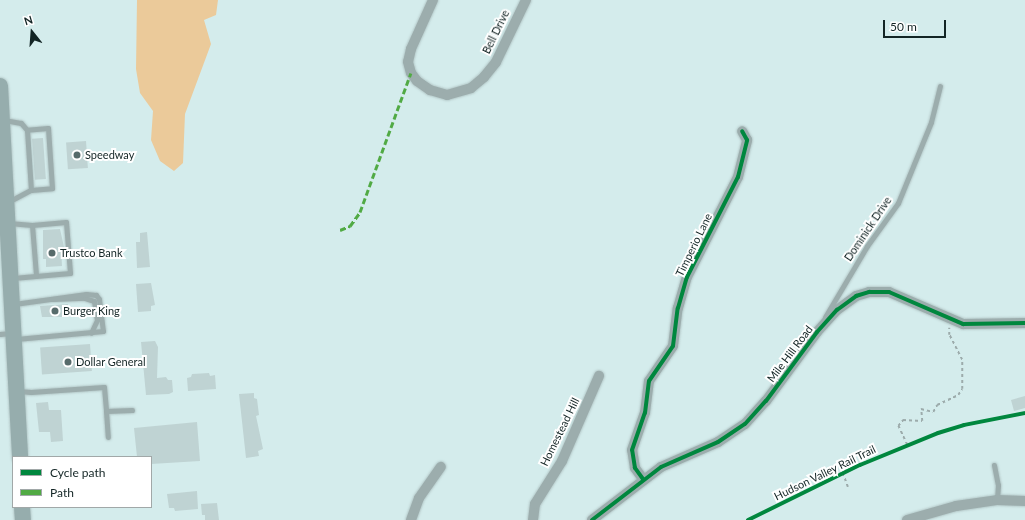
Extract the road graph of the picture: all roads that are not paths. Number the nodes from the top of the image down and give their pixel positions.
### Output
1 (433, 0) edge
2 (526, 0) edge
3 (0, 86) edge
4 (940, 86) dead end
5 (2, 119) junction
6 (26, 130) junction
7 (742, 131) dead end
8 (31, 190) junction
9 (5, 196) edge
10 (8, 223) junction
11 (32, 225) junction
12 (9, 270) junction
13 (36, 275) junction
14 (13, 304) junction
15 (1025, 323) edge
16 (817, 332) junction
17 (9, 336) edge
18 (599, 376) dead end
19 (17, 391) junction
20 (132, 410) dead end
21 (106, 411) junction
22 (108, 437) dead end
23 (20, 456) edge
24 (994, 466) dead end
25 (441, 467) dead end
26 (642, 479) junction
27 (996, 500) junction
28 (1025, 500) edge
29 (411, 520) edge
30 (533, 520) edge
31 (592, 520) edge
32 (907, 520) edge

1 - 2 street, Bell Drive
3 - 5 highway
4 - 16 lane, Dominick Drive
5 - 6 lane
5 - 9 highway
6 - 8 lane
6 - 8 lane
7 - 26 street, Timperio Lane
8 - 9 lane
9 - 10 highway
10 - 11 lane
10 - 12 highway
11 - 13 lane
11 - 13 lane
12 - 13 lane
12 - 14 highway
14 - 17 highway
14 - 17 lane
15 - 16 street, Mile Hill Road
16 - 26 street, Mile Hill Road
17 - 19 highway
18 - 30 street, Homestead Hill
19 - 21 lane
19 - 23 highway
20 - 21 lane
21 - 22 lane
24 - 27 lane
25 - 29 street
26 - 31 street, Mile Hill Road
27 - 28 street
27 - 32 street

